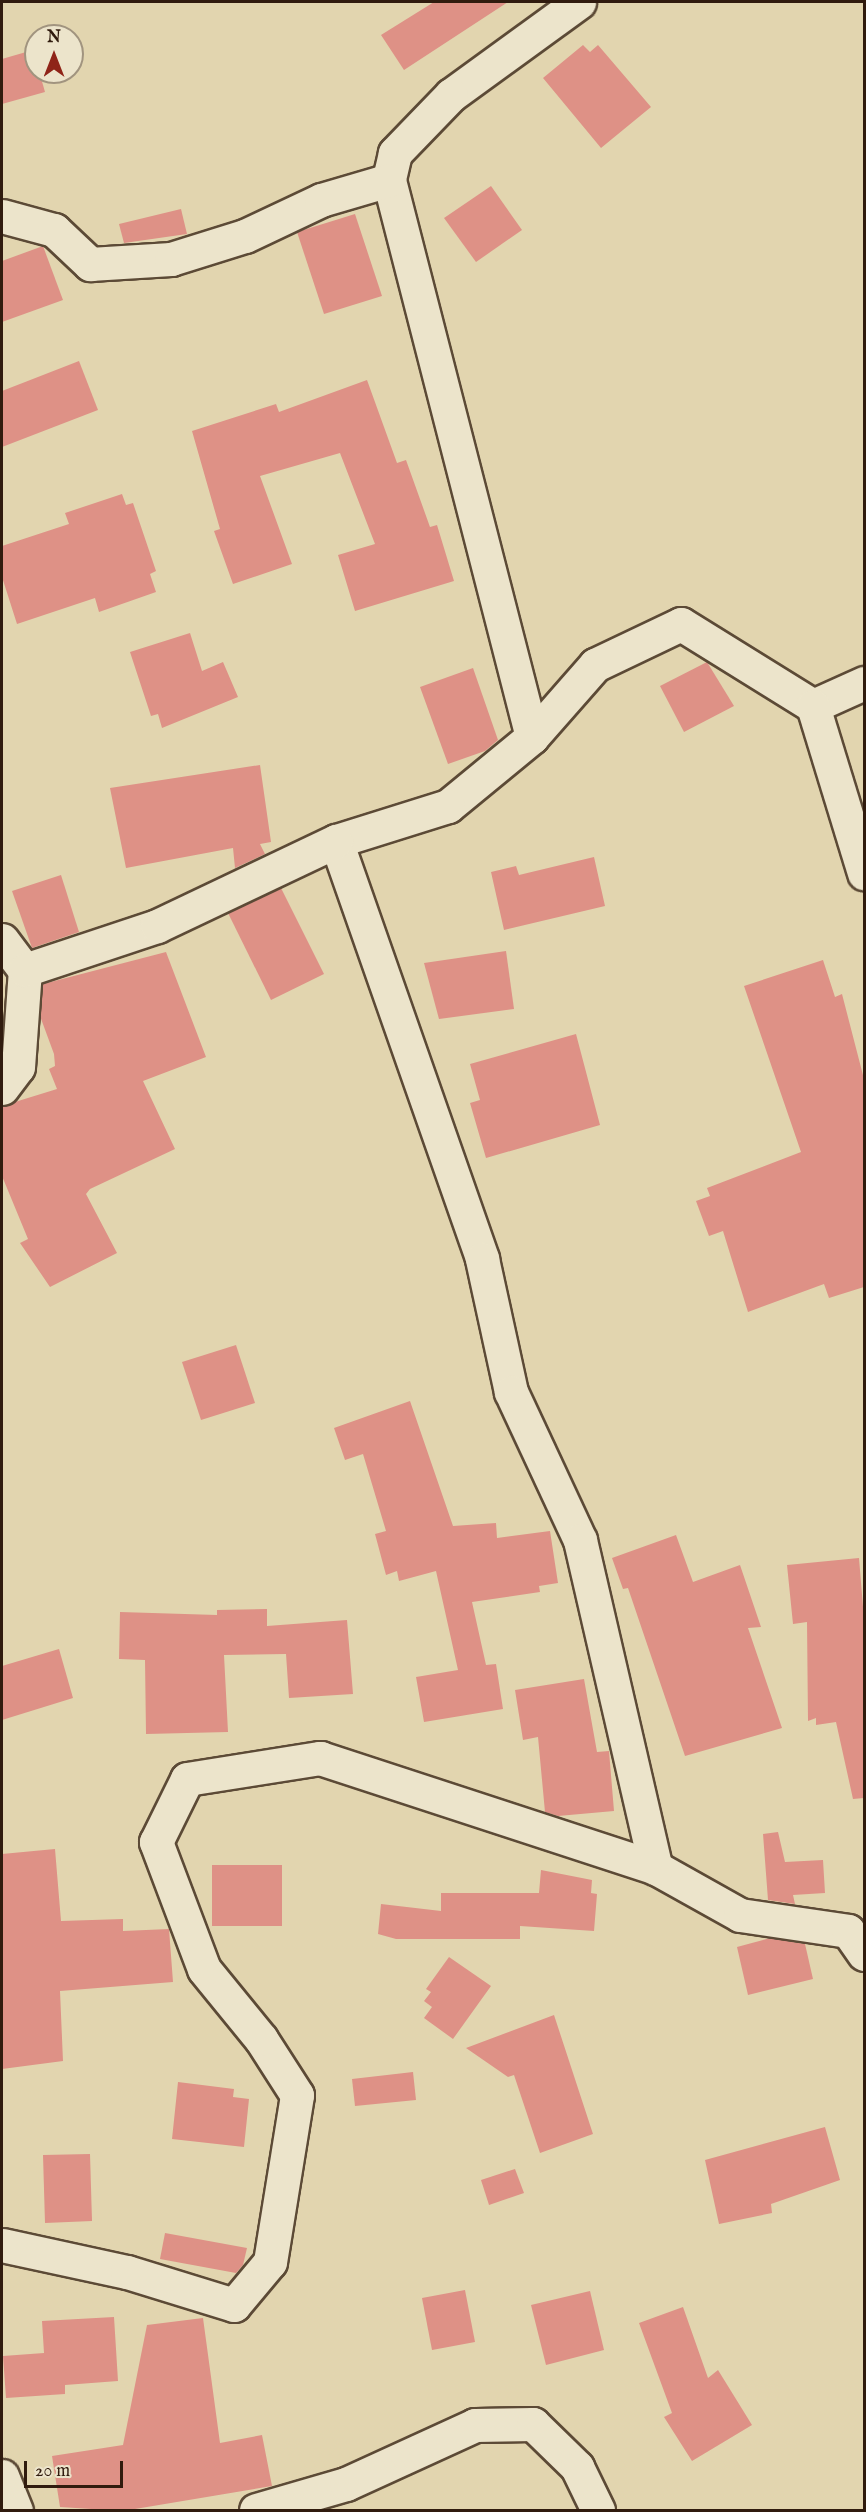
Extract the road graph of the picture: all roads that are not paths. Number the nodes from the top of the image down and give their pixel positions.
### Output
1 (579, 2) edge
2 (389, 180) junction
3 (2, 216) edge
4 (864, 683) edge
5 (813, 706) junction
6 (532, 737) junction
7 (336, 841) junction
8 (864, 873) edge
9 (2, 940) edge
10 (25, 970) junction
11 (2, 1088) edge
12 (656, 1868) junction
13 (864, 1954) edge
14 (2, 2245) edge
15 (2, 2476) edge
16 (16, 2511) edge
17 (256, 2511) edge
18 (598, 2511) edge

1 - 2 street
2 - 3 street
2 - 6 street
4 - 5 street
5 - 6 street
5 - 8 street
6 - 7 street
7 - 10 street
7 - 12 street
9 - 10 street
10 - 11 street
12 - 13 street
12 - 14 street
15 - 16 street
17 - 18 street

